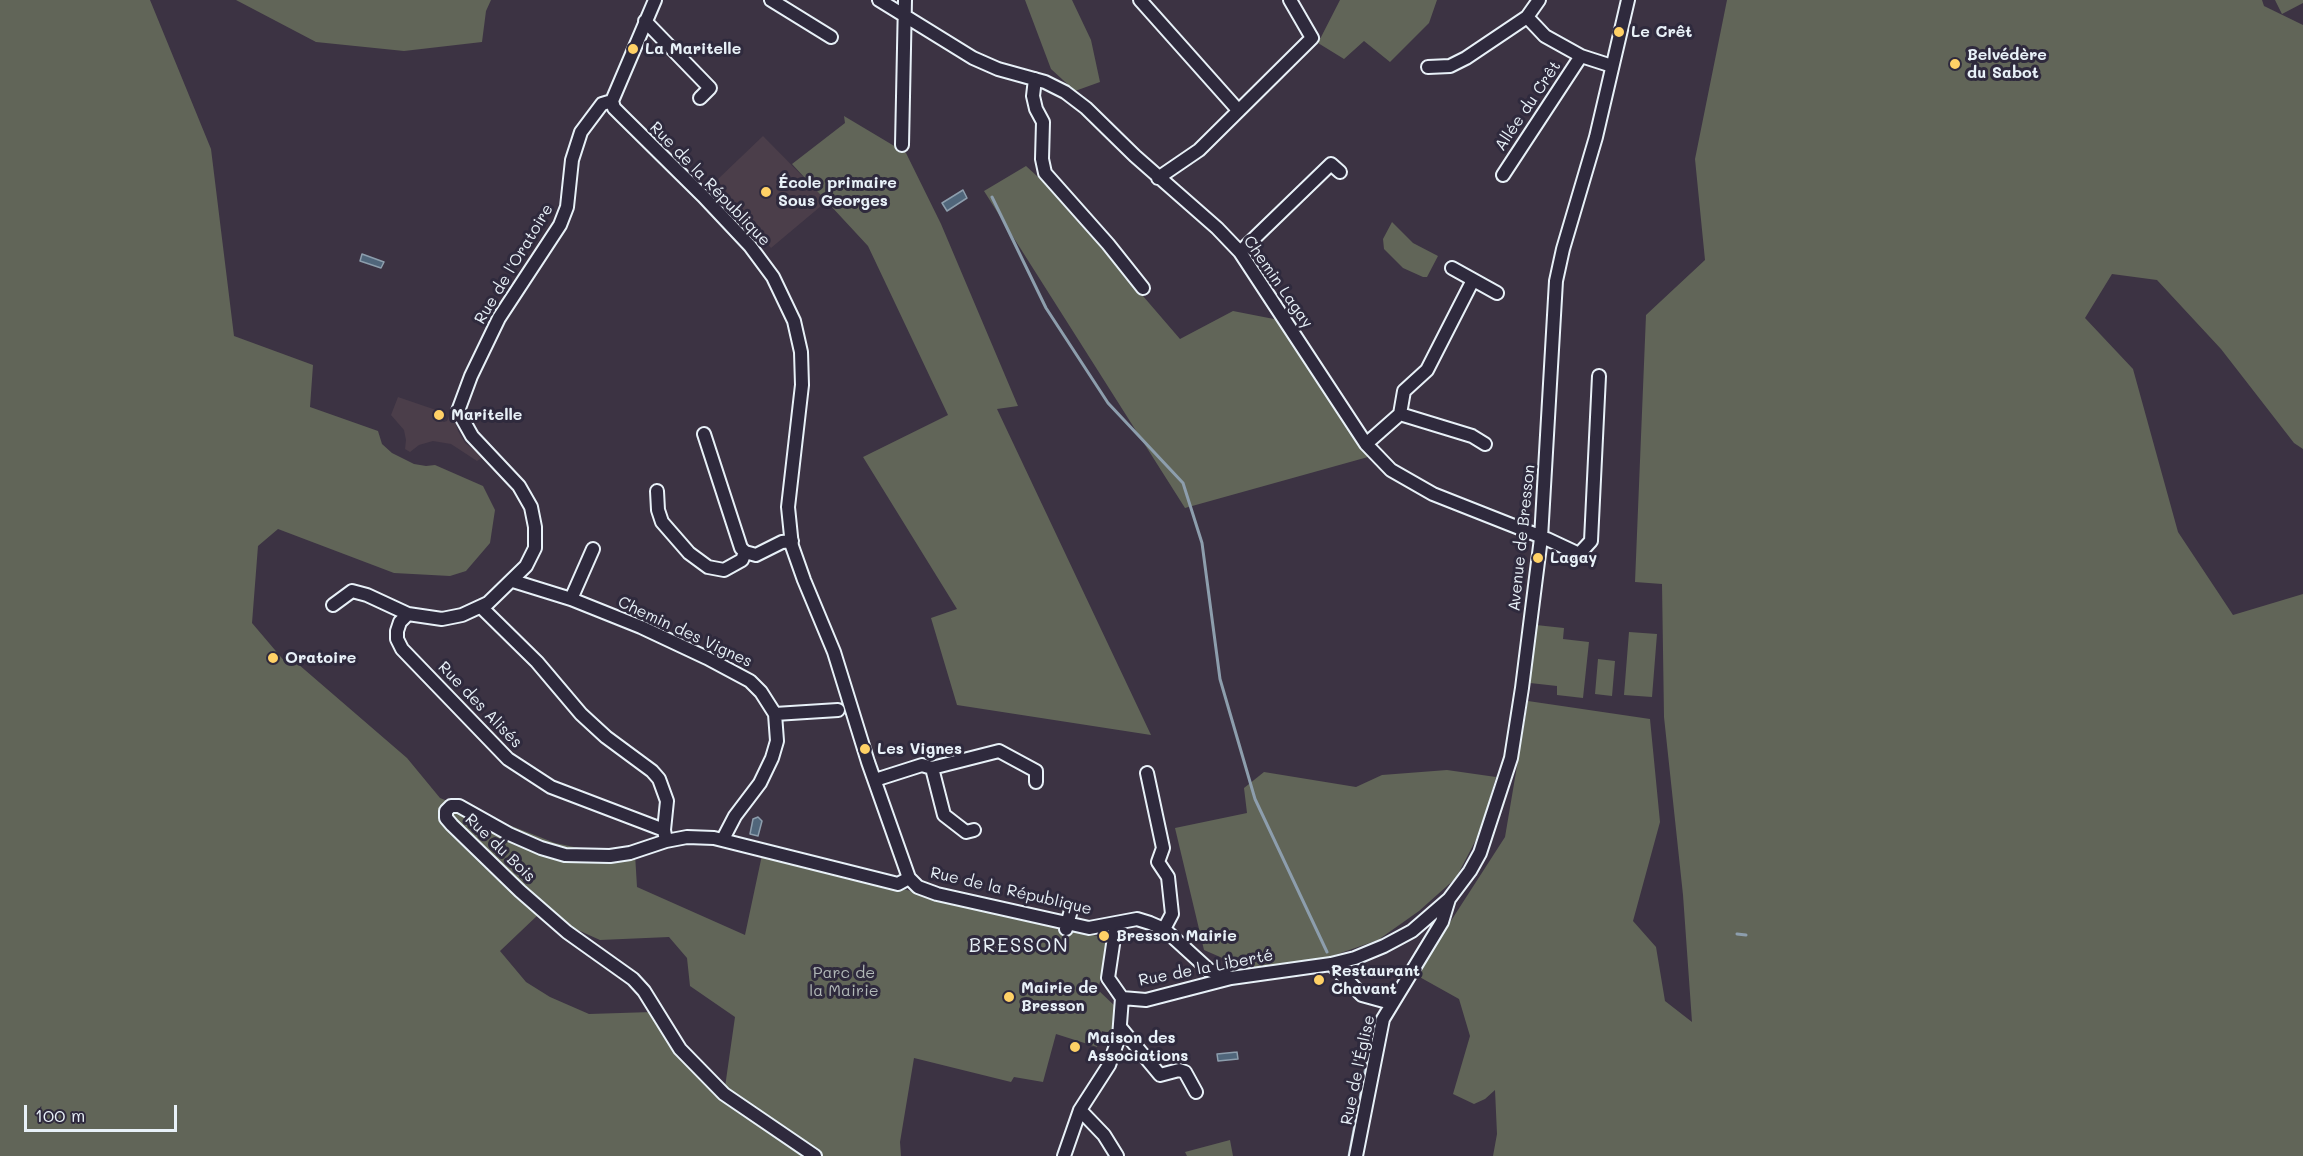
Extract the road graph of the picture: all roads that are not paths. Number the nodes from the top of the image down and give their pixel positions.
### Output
1 (655, 0) edge
2 (771, 0) edge
3 (879, 0) edge
4 (905, 0) edge
5 (1140, 0) edge
6 (1290, 0) edge
7 (1539, 0) edge
8 (1628, 0) edge
9 (789, 5) edge
10 (906, 16) junction
11 (1527, 17) junction
12 (645, 21) junction
13 (831, 38) dead end
14 (1581, 56) junction
15 (1612, 66) junction
16 (1428, 67) dead end
17 (1035, 79) junction
18 (700, 98) dead end
19 (612, 101) junction
20 (1238, 110) junction
21 (902, 145) dead end
22 (1340, 172) dead end
23 (1503, 175) dead end
24 (1158, 178) junction
25 (1240, 252) junction
26 (1452, 268) dead end
27 (1473, 280) junction
28 (1143, 288) dead end
29 (1497, 293) dead end
30 (1599, 376) dead end
31 (1400, 414) junction
32 (704, 434) dead end
33 (1366, 444) junction
34 (1485, 444) dead end
35 (657, 491) dead end
36 (1541, 538) junction
37 (792, 541) junction
38 (593, 549) dead end
39 (745, 552) junction
40 (513, 581) junction
41 (571, 599) junction
42 (333, 605) dead end
43 (481, 608) junction
44 (408, 614) junction
45 (838, 710) dead end
46 (775, 714) junction
47 (932, 768) junction
48 (1148, 773) dead end
49 (875, 780) junction
50 (1036, 782) dead end
51 (974, 830) dead end
52 (665, 835) junction
53 (723, 839) junction
54 (909, 879) junction
55 (1449, 899) junction
56 (1071, 910) dead end
57 (1116, 924) junction
58 (1067, 926) junction
59 (1164, 929) junction
60 (1331, 964) junction
61 (1231, 978) junction
62 (1122, 998) junction
63 (1391, 1003) junction
64 (1120, 1027) junction
65 (1196, 1092) dead end
66 (1080, 1110) junction
67 (815, 1156) edge
68 (1064, 1156) edge
69 (1117, 1156) edge
70 (1356, 1156) edge

1 - 12 street
2 - 9 street
3 - 10 street, Chemin Lagay
4 - 10 street
5 - 20 street
6 - 20 street
7 - 11 street
8 - 15 street, Avenue de Bresson
9 - 13 street
10 - 17 street, Chemin Lagay
10 - 21 street
11 - 14 street
11 - 16 street
12 - 18 street
12 - 19 street
14 - 15 street
14 - 23 street, Allée du Crêt
15 - 36 street, Avenue de Bresson
17 - 24 street, Chemin Lagay
17 - 28 street
19 - 37 street, Rue de la République
19 - 40 street, Rue de l'Oratoire
20 - 24 street
22 - 25 street
24 - 25 street, Chemin Lagay
25 - 33 street, Chemin Lagay
26 - 27 street
27 - 29 street
27 - 31 street
30 - 36 street, Chemin Lagay
31 - 33 street
31 - 34 street
32 - 39 street
33 - 36 street, Chemin Lagay
35 - 39 street
36 - 55 street, Avenue de Bresson
37 - 39 street
37 - 49 street, Rue de la République
38 - 41 street
40 - 41 street, Chemin des Vignes
40 - 43 street, Rue de l'Oratoire
41 - 46 street, Chemin des Vignes
42 - 44 street, Rue de l'Oratoire
43 - 44 street, Rue de l'Oratoire
43 - 52 street
44 - 52 street, Rue des Alisés
45 - 46 street
46 - 53 street
47 - 49 street
47 - 50 street
47 - 51 street
48 - 59 street
49 - 54 street, Rue de la République
52 - 53 street, Rue du Bois
52 - 67 street, Rue du Bois
53 - 54 street, Rue du Bois
54 - 58 street, Rue de la République
55 - 60 street, Avenue de Bresson
55 - 63 street, Rue de l'Église
56 - 58 street
57 - 58 street, Rue de la République
57 - 59 street, Rue de la République
57 - 62 street
59 - 61 street, Rue de la République
60 - 61 street, Rue de la Liberté
60 - 63 street
61 - 62 street, Rue de la Liberté
62 - 64 street
63 - 70 street, Rue de l'Église
64 - 65 street
64 - 66 street
66 - 68 street
66 - 69 street

